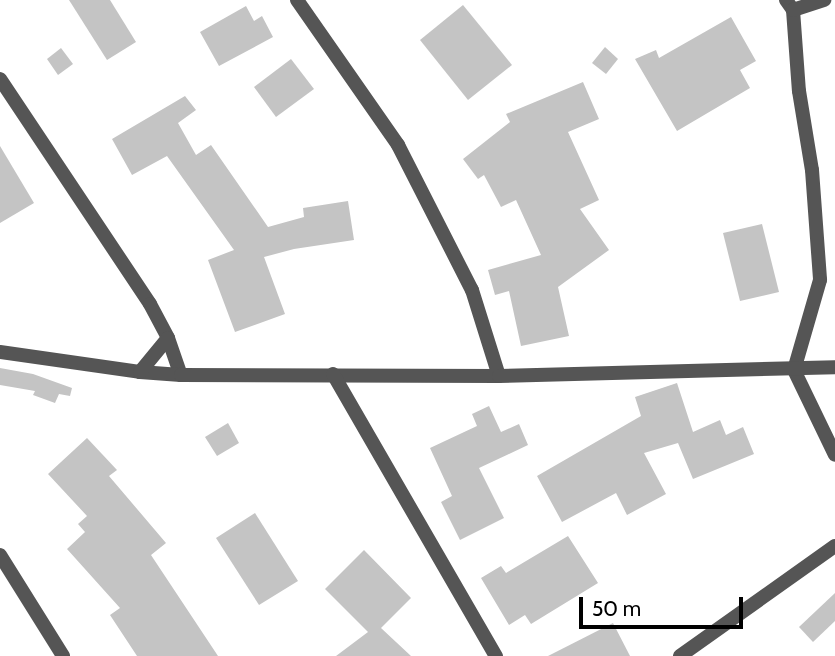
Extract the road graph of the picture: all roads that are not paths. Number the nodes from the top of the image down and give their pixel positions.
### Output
1 (297, 0) edge
2 (824, 0) edge
3 (789, 5) edge
4 (0, 79) edge
5 (168, 338) junction
6 (0, 352) edge
7 (835, 367) edge
8 (794, 370) junction
9 (140, 372) junction
10 (333, 374) junction
11 (181, 375) junction
12 (499, 376) junction
13 (835, 455) edge
14 (835, 546) edge
15 (0, 555) edge
16 (63, 656) edge
17 (496, 656) edge
18 (680, 656) edge

1 - 12 street
2 - 3 street
3 - 8 street
4 - 5 street
5 - 9 street
5 - 11 street
6 - 9 street
7 - 8 street
8 - 12 street
8 - 13 street
9 - 11 street
10 - 11 street
10 - 12 street
10 - 17 street
14 - 18 street
15 - 16 street

